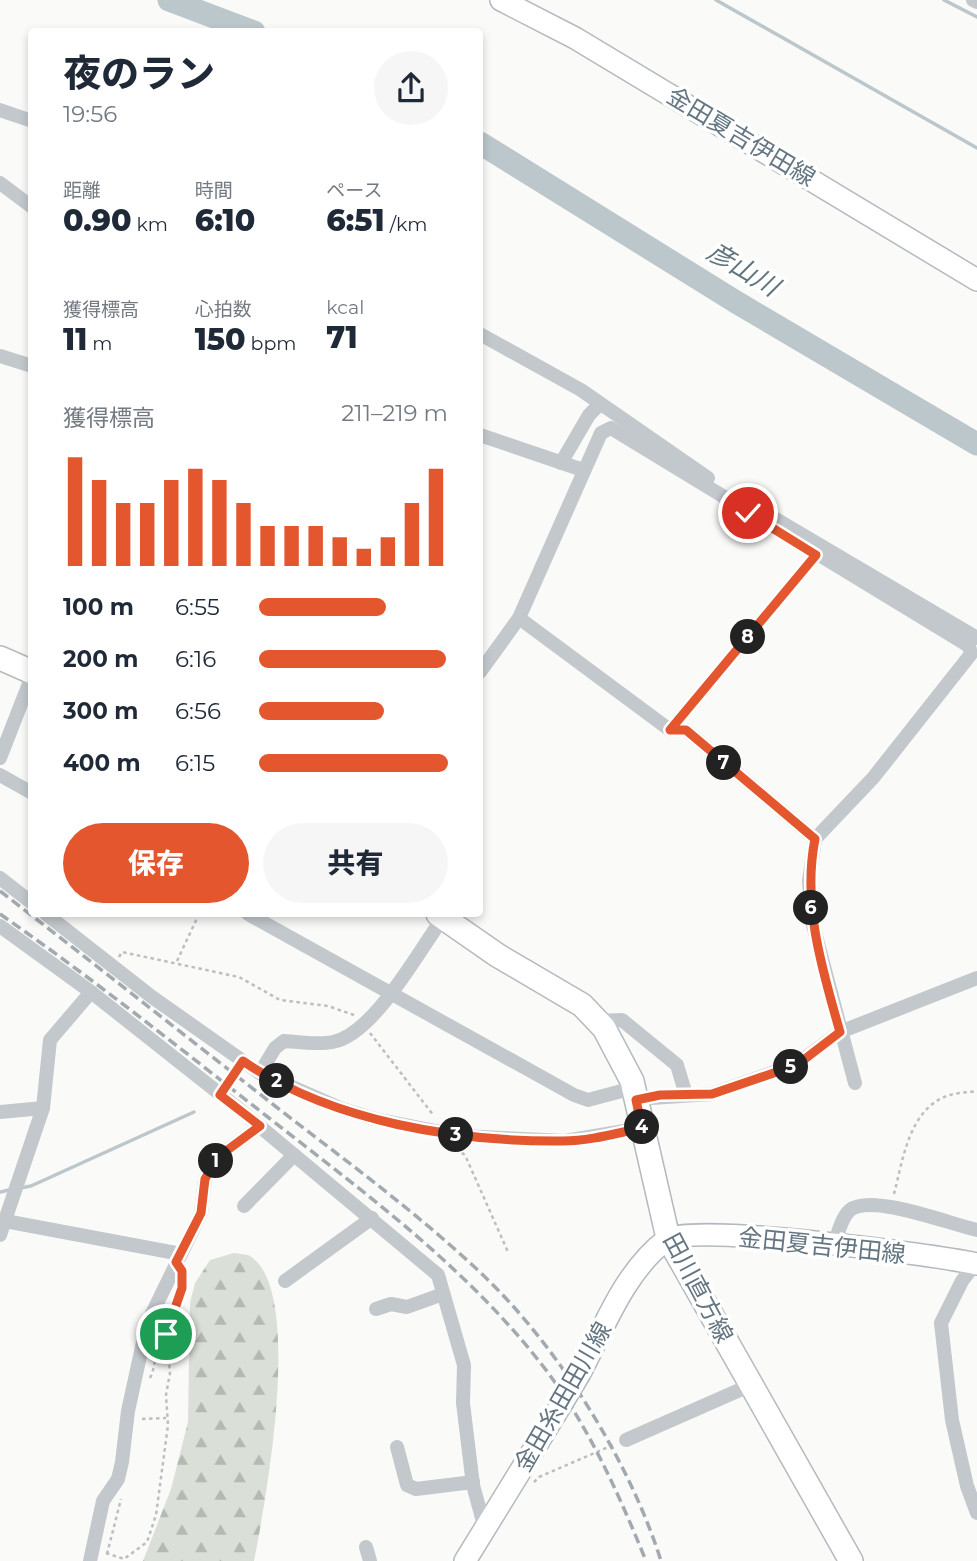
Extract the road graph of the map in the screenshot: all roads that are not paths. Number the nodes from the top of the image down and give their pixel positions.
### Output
1 (501, 0) edge
2 (0, 110) edge
3 (28, 120) edge
4 (0, 183) edge
5 (28, 204) edge
6 (977, 280) edge
7 (483, 336) edge
8 (0, 356) edge
9 (28, 365) edge
10 (599, 405) junction
11 (483, 436) edge
12 (561, 463) junction
13 (583, 470) junction
14 (862, 575) junction
15 (519, 618) junction
16 (977, 638) edge
17 (0, 658) edge
18 (483, 668) edge
19 (28, 672) edge
20 (28, 684) edge
21 (0, 758) edge
22 (0, 775) edge
23 (28, 791) edge
24 (815, 839) junction
25 (0, 878) edge
26 (28, 900) edge
27 (50, 917) edge
28 (253, 917) edge
29 (439, 917) edge
30 (441, 917) edge
31 (0, 926) edge
32 (977, 978) edge
33 (90, 992) junction
34 (389, 992) junction
35 (597, 1020) junction
36 (840, 1032) junction
37 (260, 1073) junction
38 (855, 1083) dead end
39 (635, 1094) junction
40 (687, 1095) junction
41 (43, 1108) junction
42 (0, 1112) edge
43 (260, 1126) junction
44 (642, 1128) junction
45 (294, 1154) junction
46 (244, 1206) dead end
47 (372, 1218) junction
48 (5, 1221) junction
49 (977, 1230) edge
50 (0, 1235) edge
51 (668, 1238) junction
52 (834, 1245) junction
53 (179, 1258) junction
54 (976, 1264) edge
55 (285, 1281) dead end
56 (443, 1294) junction
57 (376, 1309) dead end
58 (751, 1385) junction
59 (626, 1440) road end
60 (397, 1447) dead end
61 (473, 1482) junction
62 (977, 1513) edge
63 (485, 1530) junction
64 (91, 1555) edge
65 (465, 1561) edge
66 (851, 1561) edge

1 - 6 main road, 金田夏吉伊田線
2 - 3 street
4 - 5 street
7 - 10 street
8 - 9 street
10 - 12 street
10 - 14 street
11 - 12 street
12 - 13 street
13 - 14 street
13 - 15 street
14 - 16 street
14 - 24 street
15 - 18 street
15 - 24 street
17 - 19 main road
20 - 21 street
22 - 23 street
24 - 36 street
25 - 26 street
27 - 37 street
28 - 34 street
29 - 34 street
30 - 35 main road, 田川直方線
31 - 33 street
32 - 36 street
33 - 41 street
33 - 43 street
34 - 37 street
34 - 39 street
35 - 39 main road, 田川直方線
35 - 40 street
36 - 38 street
36 - 40 street
37 - 44 street
39 - 40 street
39 - 44 main road, 田川直方線
41 - 42 street
41 - 48 street
43 - 45 street
43 - 53 street
44 - 51 main road, 田川直方線
45 - 46 street
45 - 47 street
47 - 55 street
47 - 56 street
48 - 50 street
48 - 53 street
49 - 52 street
51 - 52 main road, 金田夏吉伊田線
51 - 58 main road, 田川直方線
51 - 63 main road, 金田糸田田川線, bridge
52 - 54 main road, 金田夏吉伊田線
53 - 64 street
54 - 62 street
56 - 57 street
56 - 61 street
58 - 59 street
58 - 66 main road, 田川直方線
60 - 61 street
61 - 63 street
63 - 65 main road, 金田糸田田川線

